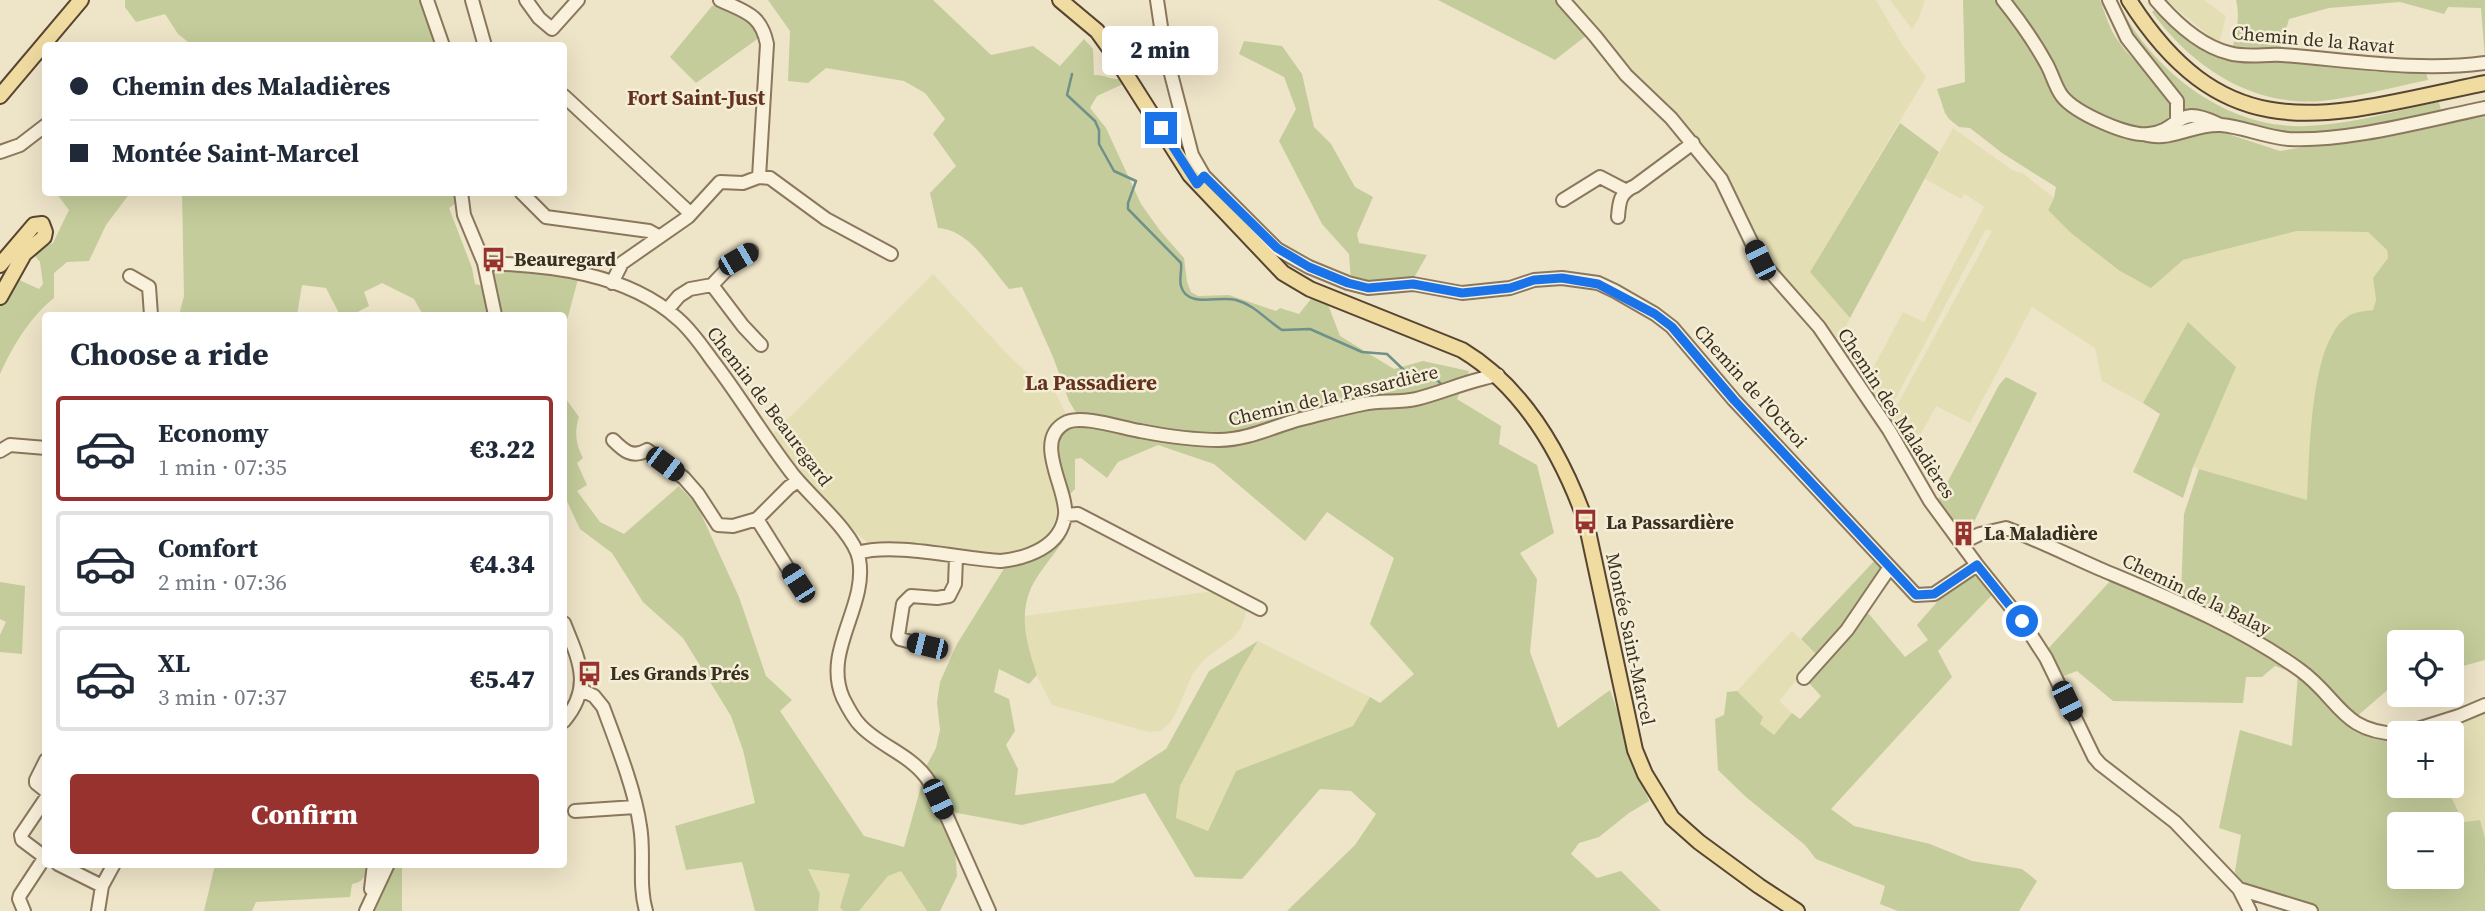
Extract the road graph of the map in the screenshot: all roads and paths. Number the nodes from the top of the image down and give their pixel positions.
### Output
1 (81, 0) edge
2 (427, 0) edge
3 (472, 0) edge
4 (526, 0) edge
5 (578, 0) edge
6 (720, 0) edge
7 (1060, 0) edge
8 (1157, 0) edge
9 (1563, 0) edge
10 (2003, 0) edge
11 (2109, 0) edge
12 (2129, 0) edge
13 (2156, 0) edge
14 (46, 42) edge
15 (442, 42) edge
16 (484, 42) edge
17 (42, 46) edge
18 (2485, 63) edge
19 (2485, 83) edge
20 (0, 96) edge
21 (567, 99) edge
22 (2485, 108) edge
23 (2177, 120) junction
24 (2222, 125) junction
25 (42, 128) edge
26 (2147, 135) junction
27 (1693, 143) junction
28 (0, 152) edge
29 (759, 177) junction
30 (1201, 180) junction
31 (1625, 190) junction
32 (462, 196) edge
33 (525, 196) edge
34 (1563, 200) dead end
35 (691, 214) junction
36 (1618, 217) dead end
37 (658, 236) junction
38 (751, 251) dead end
39 (891, 254) dead end
40 (484, 263) junction
41 (0, 265) edge
42 (130, 276) dead end
43 (612, 283) junction
44 (712, 285) junction
45 (0, 297) edge
46 (667, 310) junction
47 (151, 312) edge
48 (494, 312) edge
49 (761, 345) dead end
50 (1498, 375) junction
51 (613, 440) dead end
52 (42, 448) edge
53 (0, 451) edge
54 (798, 481) junction
55 (1065, 515) junction
56 (757, 519) junction
57 (1961, 543) junction
58 (858, 553) junction
59 (956, 557) junction
60 (1977, 565) junction
61 (1890, 567) junction
62 (802, 592) dead end
63 (1260, 609) dead end
64 (927, 646) dead end
65 (568, 650) edge
66 (1804, 678) dead end
67 (581, 690) junction
68 (2485, 705) edge
69 (567, 717) edge
70 (2443, 721) edge
71 (2387, 733) edge
72 (42, 770) edge
73 (42, 788) edge
74 (42, 804) edge
75 (635, 807) junction
76 (575, 811) dead end
77 (42, 855) edge
78 (42, 862) edge
79 (66, 868) edge
80 (112, 868) edge
81 (373, 868) edge
82 (386, 868) edge
83 (102, 886) junction
84 (2239, 889) junction
85 (367, 907) edge
86 (24, 911) edge
87 (98, 911) edge
88 (646, 911) edge
89 (989, 911) edge
90 (1797, 911) edge
91 (2250, 911) edge
92 (2311, 911) edge

1 - 14 main road
2 - 15 street
3 - 16 street
4 - 5 street
6 - 29 street
7 - 30 main road, Montée Saint-Marcel
8 - 30 street
9 - 27 street, Chemin des Maladières
10 - 26 street
11 - 23 street
12 - 19 main road
13 - 18 street, Chemin de la Ravat
17 - 20 main road
21 - 35 street
22 - 24 street
23 - 24 street
23 - 26 street
24 - 26 street
25 - 28 street
27 - 31 street
27 - 57 street, Chemin des Maladières
29 - 35 street
29 - 39 street
30 - 50 main road, Montée Saint-Marcel
30 - 61 street, Chemin de l'Octroi
31 - 34 street
31 - 36 street
32 - 40 street
33 - 37 street
35 - 37 street
37 - 43 street
38 - 44 street
40 - 43 street, Chemin de Beauregard
40 - 48 street
41 - 45 main road
42 - 47 street
43 - 46 street, Chemin de Beauregard
44 - 46 street
44 - 49 street
46 - 54 street, Chemin de Beauregard
50 - 55 street, Chemin de la Passardière
50 - 90 main road, Montée Saint-Marcel
51 - 56 street
52 - 53 street
54 - 56 street
54 - 58 street, Chemin de Beauregard
55 - 59 street
55 - 63 street
56 - 62 street
57 - 60 street, Chemin des Maladières
57 - 71 street, Chemin de la Balay
58 - 59 street
58 - 89 street
59 - 64 street
60 - 61 street, Chemin de l'Octroi
60 - 84 street, Chemin des Maladières
61 - 66 street
65 - 67 street
67 - 69 street
67 - 75 street
68 - 70 street
72 - 73 street
74 - 77 street
75 - 76 street
75 - 88 street
78 - 86 street
79 - 83 street
80 - 83 street
81 - 85 street
82 - 85 street
83 - 87 street
84 - 91 street, Chemin des Maladières
84 - 92 street

